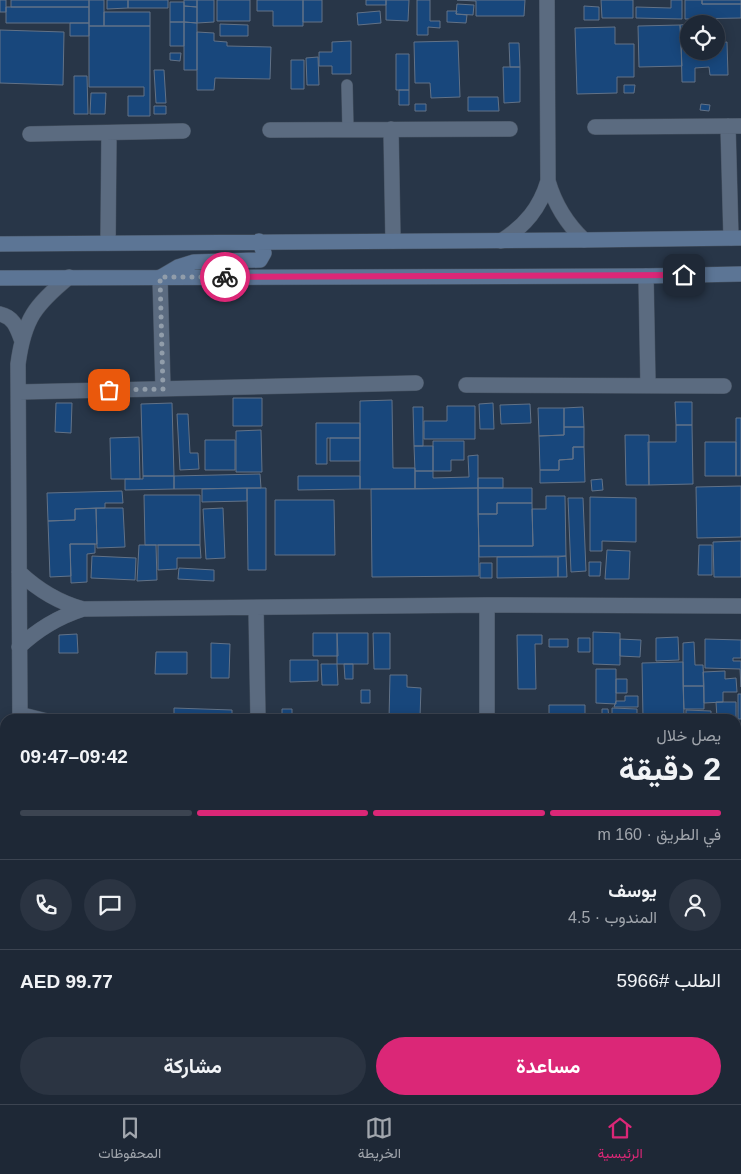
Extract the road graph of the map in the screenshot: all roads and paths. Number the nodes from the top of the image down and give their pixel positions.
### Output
1 (547, 0) edge
2 (347, 85) dead end
3 (734, 126) edge
4 (595, 127) dead end
5 (391, 129) junction
6 (510, 129) dead end
7 (270, 130) dead end
8 (348, 130) junction
9 (182, 131) dead end
10 (109, 133) junction
11 (30, 134) dead end
12 (548, 181) junction
13 (736, 238) edge
14 (584, 240) junction
15 (259, 241) junction
16 (393, 241) junction
17 (501, 241) junction
18 (108, 243) junction
19 (0, 244) edge
20 (741, 274) edge
21 (646, 276) junction
22 (69, 277) junction
23 (160, 277) junction
24 (0, 278) edge
25 (0, 314) edge
26 (22, 340) junction
27 (416, 383) dead end
28 (466, 385) dead end
29 (648, 385) junction
30 (724, 386) dead end
31 (163, 389) junction
32 (19, 392) junction
33 (19, 572) junction
34 (487, 605) junction
35 (741, 606) edge
36 (256, 608) junction
37 (83, 609) junction
38 (19, 647) junction
39 (20, 714) edge
40 (258, 714) edge
41 (487, 714) edge

1 - 12 street
2 - 8 lane
3 - 4 street
3 - 13 street
5 - 6 street
5 - 8 street
5 - 16 street
7 - 8 street
9 - 10 street
10 - 11 street
10 - 18 street
12 - 14 street
12 - 17 street
13 - 14 main road
14 - 17 main road
15 - 16 main road
15 - 18 main road
15 - 23 main road
16 - 17 main road
18 - 19 main road
20 - 21 main road
21 - 23 main road
21 - 29 street
22 - 23 main road
22 - 24 main road
22 - 26 street
23 - 31 street
25 - 26 street
26 - 32 street
27 - 31 street
28 - 29 street
29 - 30 street
31 - 32 street
32 - 33 street
33 - 37 street
33 - 38 street
34 - 35 street
34 - 36 street
34 - 41 street
36 - 37 street
36 - 40 street
37 - 38 street
38 - 39 street

